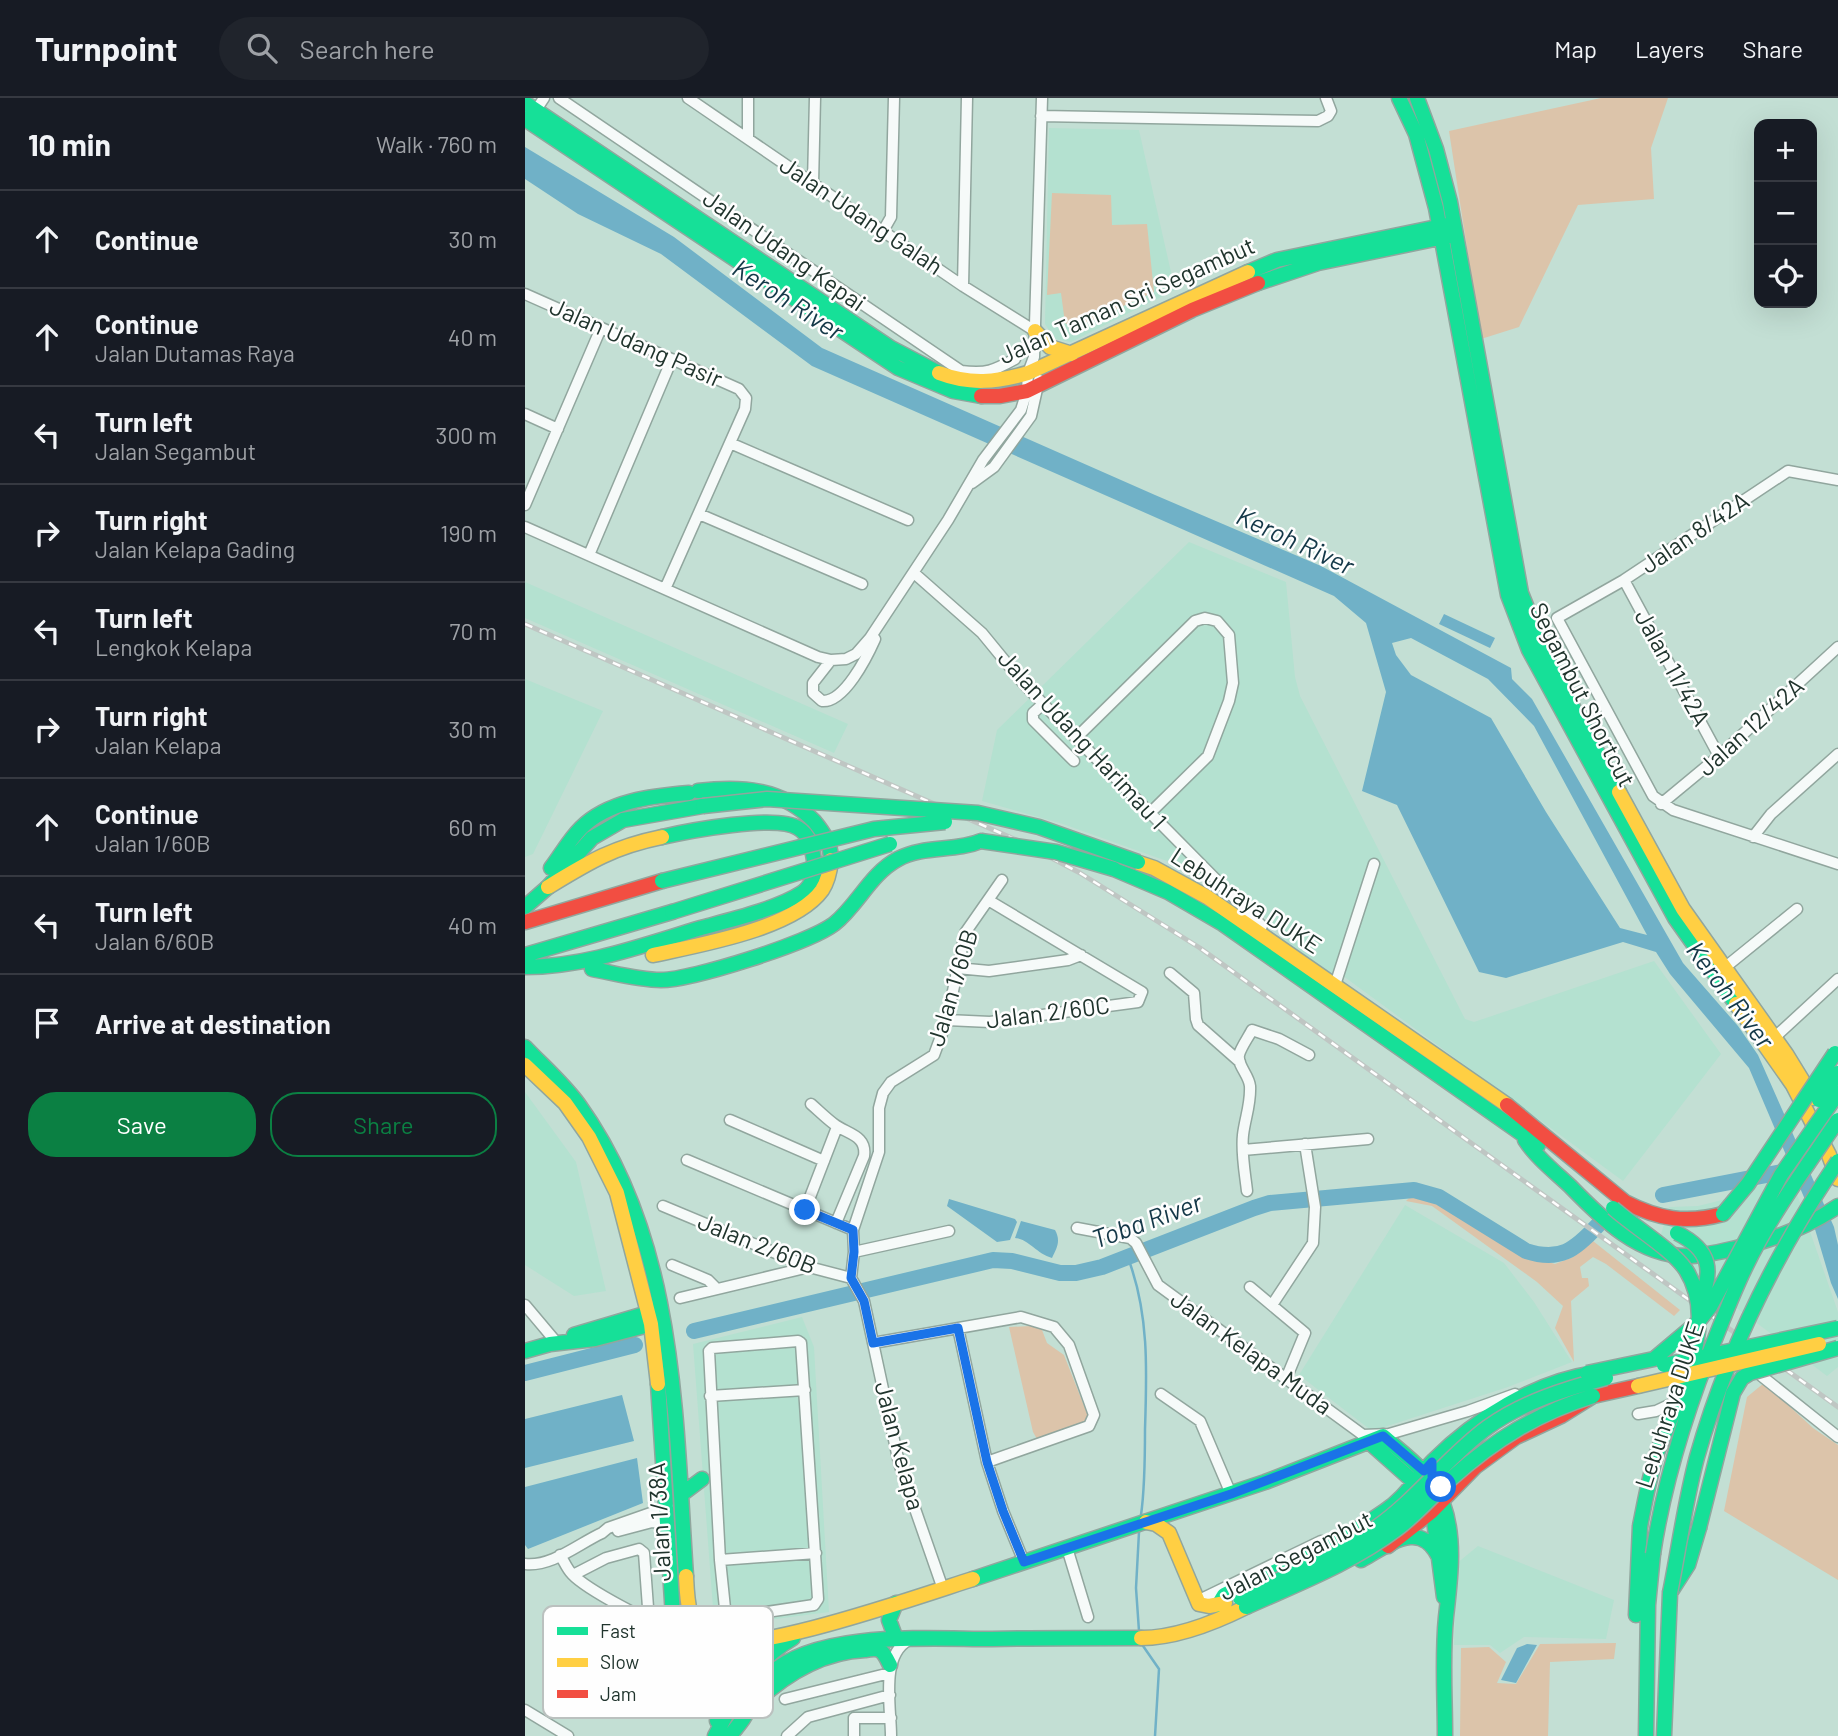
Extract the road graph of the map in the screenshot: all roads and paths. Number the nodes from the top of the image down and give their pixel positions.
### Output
1 (559, 98) edge
2 (688, 98) edge
3 (748, 98) edge
4 (815, 98) edge
5 (894, 98) edge
6 (967, 98) edge
7 (1042, 98) edge
8 (1399, 98) edge
9 (1417, 98) edge
10 (1328, 103) edge
11 (532, 110) edge
12 (1041, 116) junction
13 (748, 139) junction
14 (813, 183) junction
15 (1434, 199) junction
16 (883, 231) junction
17 (1448, 231) junction
18 (1408, 238) junction
19 (808, 266) junction
20 (1450, 277) junction
21 (797, 284) junction
22 (963, 286) junction
23 (525, 294) edge
24 (601, 328) junction
25 (1035, 331) junction
26 (1072, 354) junction
27 (673, 359) junction
28 (1016, 359) dead end
29 (1034, 366) junction
30 (1034, 388) junction
31 (1026, 413) junction
32 (525, 414) edge
33 (558, 429) junction
34 (730, 443) junction
35 (1838, 480) edge
36 (971, 484) junction
37 (525, 505) edge
38 (699, 514) junction
39 (908, 520) dead end
40 (525, 527) edge
41 (589, 555) junction
42 (914, 573) junction
43 (1624, 580) junction
44 (862, 584) dead end
45 (666, 589) junction
46 (883, 620) junction
47 (1838, 647) edge
48 (846, 659) junction
49 (831, 660) junction
50 (851, 679) junction
51 (1043, 704) junction
52 (1076, 738) junction
53 (1838, 754) edge
54 (1719, 756) junction
55 (1074, 761) dead end
56 (1661, 804) junction
57 (1150, 813) junction
58 (1753, 837) junction
59 (981, 841) junction
60 (1138, 862) junction
61 (1374, 864) dead end
62 (1838, 864) edge
63 (1002, 880) dead end
64 (548, 887) junction
65 (525, 892) edge
66 (988, 900) junction
67 (525, 907) edge
68 (1797, 909) dead end
69 (525, 922) edge
70 (525, 955) edge
71 (1081, 955) junction
72 (595, 963) junction
73 (957, 968) junction
74 (525, 969) edge
75 (1723, 969) junction
76 (1170, 973) dead end
77 (1838, 979) edge
78 (1336, 982) junction
79 (947, 1020) junction
80 (1775, 1037) junction
81 (525, 1046) edge
82 (1837, 1051) edge
83 (1309, 1055) dead end
84 (1240, 1062) junction
85 (525, 1065) edge
86 (1838, 1073) edge
87 (1838, 1093) edge
88 (811, 1104) dead end
89 (1517, 1110) dead end
90 (730, 1120) dead end
91 (1838, 1120) edge
92 (837, 1127) junction
93 (1521, 1133) junction
94 (1368, 1139) dead end
95 (1305, 1144) junction
96 (1838, 1145) edge
97 (865, 1148) junction
98 (1243, 1150) junction
99 (879, 1152) junction
100 (687, 1160) dead end
101 (824, 1161) junction
102 (1838, 1161) edge
103 (1838, 1179) edge
104 (1247, 1191) dead end
105 (1615, 1202) junction
106 (663, 1206) dead end
107 (1838, 1206) edge
108 (805, 1210) junction
109 (1723, 1214) junction
110 (836, 1223) junction
111 (1077, 1228) dead end
112 (853, 1230) junction
113 (949, 1231) dead end
114 (854, 1252) junction
115 (672, 1265) dead end
116 (809, 1267) junction
117 (853, 1281) junction
118 (642, 1283) junction
119 (1250, 1287) dead end
120 (717, 1289) junction
121 (680, 1298) dead end
122 (525, 1305) edge
123 (1272, 1305) junction
124 (657, 1316) junction
125 (624, 1325) junction
126 (958, 1328) junction
127 (1838, 1328) edge
128 (1676, 1340) junction
129 (1838, 1341) edge
130 (554, 1343) junction
131 (873, 1343) junction
132 (1838, 1348) edge
133 (525, 1351) edge
134 (657, 1363) junction
135 (1664, 1366) junction
136 (1748, 1366) junction
137 (1587, 1373) junction
138 (1286, 1379) junction
139 (804, 1390) junction
140 (1161, 1394) dead end
141 (710, 1396) junction
142 (1593, 1396) junction
143 (1638, 1414) dead end
144 (662, 1433) junction
145 (1838, 1437) edge
146 (1372, 1438) junction
147 (987, 1462) junction
148 (1423, 1472) junction
149 (709, 1479) junction
150 (679, 1481) junction
151 (1455, 1489) junction
152 (1231, 1494) junction
153 (1443, 1502) junction
154 (668, 1507) junction
155 (1181, 1510) junction
156 (1431, 1512) junction
157 (1146, 1522) junction
158 (1349, 1531) junction
159 (602, 1533) junction
160 (1169, 1533) junction
161 (669, 1534) junction
162 (1067, 1548) junction
163 (1383, 1548) junction
164 (816, 1553) junction
165 (560, 1555) junction
166 (720, 1560) junction
167 (1024, 1562) junction
168 (1441, 1562) junction
169 (526, 1567) edge
170 (573, 1575) junction
171 (943, 1589) junction
172 (1670, 1593) junction
173 (1198, 1602) junction
174 (1243, 1602) junction
175 (896, 1603) junction
176 (1218, 1605) junction
177 (624, 1606) edge
178 (648, 1606) edge
179 (673, 1606) edge
180 (688, 1606) edge
181 (723, 1606) edge
182 (1446, 1609) junction
183 (773, 1612) edge
184 (1088, 1617) dead end
185 (823, 1624) junction
186 (1211, 1624) junction
187 (1186, 1632) junction
188 (773, 1636) edge
189 (902, 1640) junction
190 (1647, 1649) junction
191 (773, 1650) edge
192 (890, 1669) junction
193 (773, 1671) edge
194 (773, 1686) edge
195 (890, 1695) junction
196 (785, 1699) dead end
197 (525, 1710) edge
198 (718, 1718) edge
199 (724, 1718) edge
200 (744, 1718) edge
201 (891, 1718) junction
202 (568, 1736) edge
203 (715, 1736) edge
204 (730, 1736) edge
205 (787, 1736) edge
206 (854, 1736) edge
207 (891, 1736) edge
208 (1445, 1736) edge
209 (1646, 1736) edge
210 (1664, 1736) edge

1 - 19 street, Jalan Udang Kepai
2 - 13 street, Jalan Udang Galah
3 - 13 street
4 - 14 street
5 - 16 street
6 - 22 street
7 - 12 street
8 - 15 main road, Segambut Shortcut
9 - 17 main road, Segambut Shortcut
10 - 12 street
11 - 21 main road, Jalan Taman Sri Segambut
11 - 30 main road, Jalan Taman Sri Segambut
12 - 25 street
13 - 14 street, Jalan Udang Galah
14 - 16 street, Jalan Udang Galah
15 - 17 main road, Segambut Shortcut
15 - 18 main road
16 - 22 street, Jalan Udang Galah
17 - 18 main road, Jalan Taman Sri Segambut
17 - 20 main road, Segambut Shortcut
17 - 75 main road, Segambut Shortcut
18 - 20 main road
18 - 26 main road, Jalan Taman Sri Segambut
18 - 30 main road, Jalan Taman Sri Segambut
19 - 21 street
19 - 28 street, Jalan Udang Kepai
20 - 103 main road, Segambut Shortcut
21 - 29 main road, Jalan Taman Sri Segambut
22 - 25 street, Jalan Udang Galah
23 - 24 street, Jalan Udang Pasir
24 - 27 street, Jalan Udang Pasir
24 - 33 street
25 - 26 main road
25 - 29 street
26 - 29 main road, Jalan Taman Sri Segambut
27 - 34 street, Jalan Udang Pasir
27 - 41 street
29 - 30 street
30 - 31 street
31 - 36 street
31 - 36 street
32 - 33 street
33 - 37 street
34 - 38 street, Jalan Udang Pasir
34 - 39 street
35 - 43 street, Jalan 8/42A
36 - 42 street
38 - 44 street
38 - 45 street, Jalan Udang Pasir
40 - 41 street
41 - 45 street
42 - 46 street
42 - 51 street, Jalan Udang Harimau 1
43 - 54 street, Jalan 11/42A
43 - 56 street, Jalan 8/42A
45 - 49 street
46 - 48 street
46 - 50 street
47 - 54 street, Jalan 12/42A
48 - 49 street
48 - 50 street
49 - 50 street
51 - 52 street, Jalan Udang Harimau 1
51 - 55 street
52 - 57 street, Jalan Udang Harimau 1
52 - 57 street
53 - 58 street
54 - 56 street, Jalan 12/42A
56 - 58 street
57 - 78 street, Jalan Udang Harimau 1
58 - 62 street
59 - 70 main road, Lebuhraya DUKE, bridge
59 - 72 main road
59 - 93 main road, Lebuhraya DUKE, bridge
60 - 64 main road, bridge
60 - 69 main road, Lebuhraya DUKE, bridge
60 - 105 main road, Lebuhraya DUKE
61 - 78 street
63 - 66 street, Jalan 1/60B
64 - 67 main road
64 - 72 main road
65 - 72 main road
66 - 71 street
66 - 73 street, Jalan 1/60B
68 - 75 street
71 - 73 street
71 - 79 street, Jalan 2/60C
72 - 74 main road
73 - 79 street, Jalan 1/60B
75 - 80 main road, Segambut Shortcut
76 - 84 street
77 - 80 street
78 - 89 street, Jalan Udang Harimau 1
79 - 99 street, Jalan 1/60B
80 - 96 main road, Segambut Shortcut
81 - 124 main road
82 - 109 main road, bridge
83 - 84 street
84 - 98 street
85 - 118 main road
86 - 109 main road, bridge
87 - 128 main road, bridge
88 - 92 street
90 - 101 street
91 - 190 main road, Lebuhraya DUKE, bridge
92 - 97 street
92 - 101 street
93 - 105 main road, Lebuhraya DUKE
93 - 107 main road, bridge
94 - 95 street
95 - 98 street
95 - 123 street
97 - 99 street
97 - 110 street
98 - 104 street
99 - 112 street, Jalan 1/60B
100 - 108 street
101 - 108 street
102 - 172 main road, Lebuhraya DUKE, bridge
105 - 109 main road
105 - 128 main road, bridge
105 - 190 main road, bridge
106 - 116 street, Jalan 2/60B
108 - 110 street
110 - 112 street
111 - 138 street, Jalan Kelapa Muda
112 - 114 street, Jalan 1/60B
113 - 114 street
114 - 117 street, Jalan 1/60B
115 - 120 street
116 - 117 street, Jalan 2/60B
116 - 120 street
117 - 131 street, Jalan Kelapa
118 - 124 main road
118 - 125 main road
119 - 123 street
120 - 121 street
122 - 130 street
123 - 138 street
124 - 125 main road
124 - 134 main road, Jalan 1/38A
124 - 150 main road, Jalan 1/38A
125 - 130 main road
125 - 134 main road
126 - 131 street
126 - 147 street
126 - 147 street
127 - 135 main road, Jalan Segambut, bridge
128 - 137 main road, bridge
129 - 142 main road, Jalan Segambut, bridge
130 - 133 main road
131 - 171 street, Jalan Kelapa
132 - 172 main road, bridge
134 - 144 main road, Jalan 1/38A
135 - 137 main road, bridge
135 - 174 main road, Jalan Segambut, bridge
136 - 143 street
136 - 145 street
136 - 146 street
137 - 148 main road
138 - 146 street, Jalan Kelapa Muda
139 - 141 street
139 - 141 street
139 - 164 street
140 - 152 street
141 - 149 street
142 - 151 main road, bridge
142 - 174 main road, Jalan Segambut, bridge
144 - 150 main road
144 - 154 main road, Jalan 1/38A
146 - 148 main road
146 - 152 main road
147 - 167 street
148 - 151 main road
148 - 153 main road
148 - 156 main road
148 - 158 main road
149 - 150 main road
149 - 150 main road
149 - 166 street
150 - 161 main road
150 - 180 main road, Jalan 1/38A
151 - 153 main road
152 - 155 main road
153 - 156 main road
153 - 182 main road
154 - 159 street
154 - 161 main road, Jalan 1/38A
155 - 157 main road
155 - 160 main road
156 - 163 main road
156 - 168 main road
157 - 160 main road
157 - 162 main road
158 - 163 main road
158 - 173 street
158 - 176 main road
159 - 161 street
159 - 165 street
160 - 173 main road, Jalan Segambut
161 - 179 main road, Jalan 1/38A
162 - 167 main road
162 - 184 street
163 - 168 main road
163 - 186 main road
164 - 166 street
164 - 183 street
165 - 169 street
165 - 170 street
166 - 181 street
167 - 171 main road
168 - 182 main road
170 - 177 street
170 - 178 street
171 - 175 main road
172 - 210 main road, Lebuhraya DUKE
173 - 176 main road, Jalan Segambut
173 - 187 main road
174 - 176 main road, Jalan Segambut
174 - 186 main road, Jalan Segambut
175 - 185 main road
175 - 189 main road
182 - 208 main road
185 - 188 main road, Jalan 1/38A
185 - 191 main road
186 - 187 main road, Jalan Segambut
187 - 189 main road, Jalan Segambut
189 - 192 street
189 - 193 main road, Jalan Segambut
190 - 209 main road, Lebuhraya DUKE
192 - 194 main road
192 - 195 street
192 - 196 street
195 - 201 street
195 - 205 street
197 - 202 street
198 - 203 main road
199 - 203 main road
200 - 204 main road
201 - 206 street
201 - 207 street

